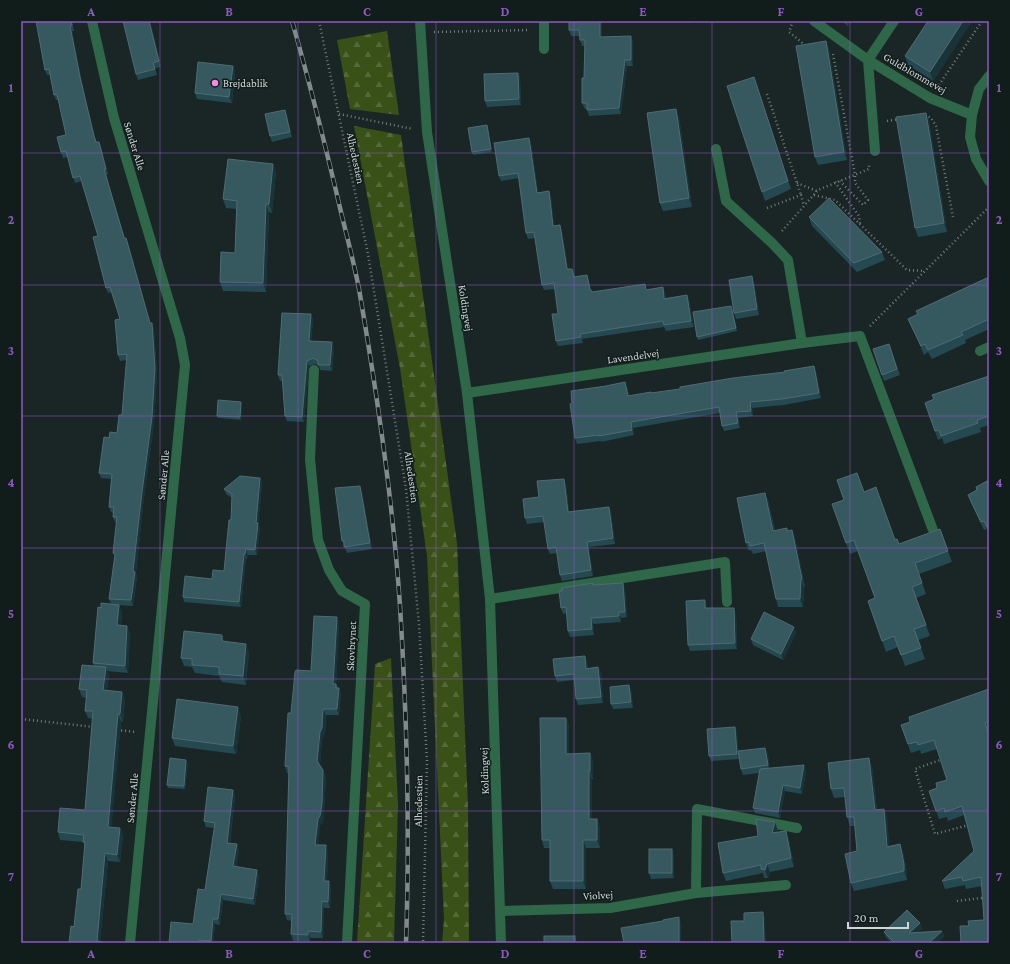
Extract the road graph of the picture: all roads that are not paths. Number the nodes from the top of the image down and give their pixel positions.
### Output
1 (92, 21) edge
2 (420, 21) edge
3 (814, 21) edge
4 (894, 21) edge
5 (544, 25) edge
6 (544, 49) dead end
7 (868, 60) junction
8 (989, 76) edge
9 (972, 115) junction
10 (716, 149) dead end
11 (875, 151) dead end
12 (989, 181) edge
13 (802, 343) junction
14 (314, 370) dead end
15 (467, 393) junction
16 (933, 530) edge
17 (490, 599) junction
18 (727, 602) dead end
19 (797, 828) dead end
20 (786, 885) dead end
21 (696, 892) junction
22 (501, 911) junction
23 (130, 943) edge
24 (347, 943) edge
25 (502, 943) edge

1 - 23 street, Sønder Alle
2 - 15 street, Koldingvej
3 - 7 street, Guldblommevej
4 - 7 street, Guldblommevej
5 - 6 street
7 - 9 street, Guldblommevej
7 - 11 street, Guldblommevej
8 - 9 street
9 - 12 street
10 - 13 street
13 - 15 street, Lavendelvej
13 - 16 street, Lavendelvej
14 - 24 street, Skovbrynet
15 - 17 street, Koldingvej
17 - 18 street
17 - 22 street, Koldingvej
19 - 21 street
20 - 21 street, Violvej
21 - 22 street, Violvej
22 - 25 street, Koldingvej

